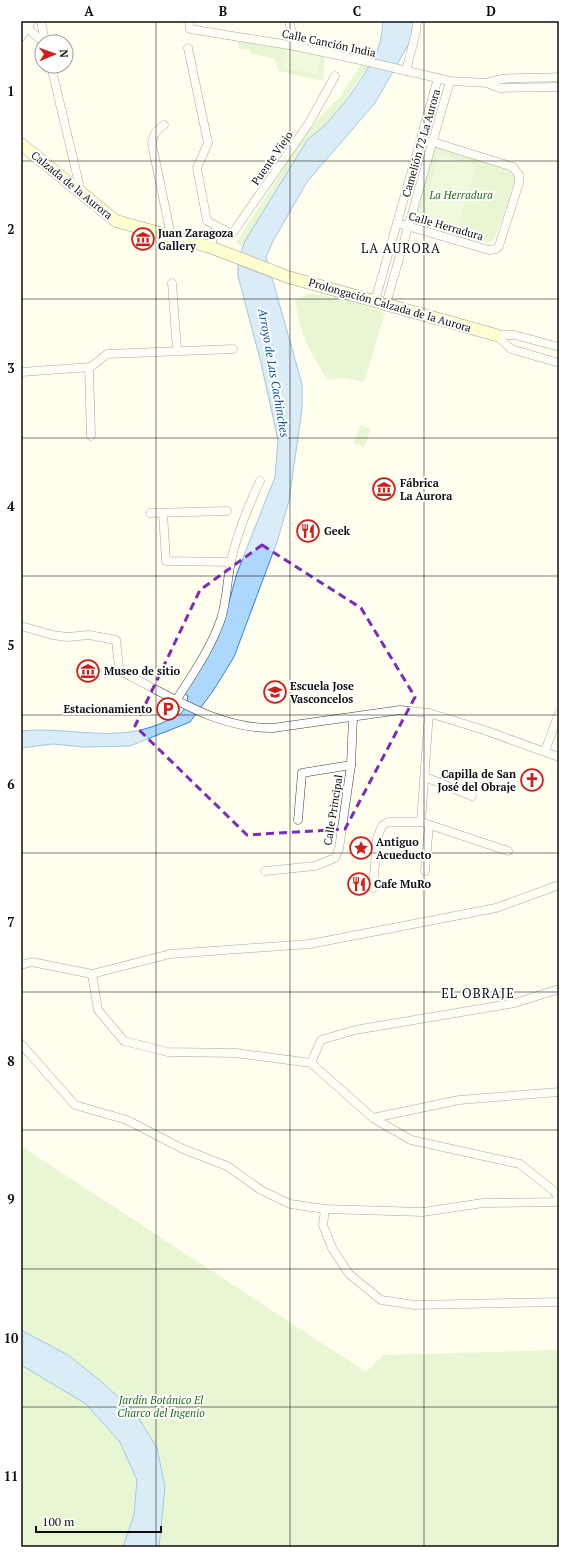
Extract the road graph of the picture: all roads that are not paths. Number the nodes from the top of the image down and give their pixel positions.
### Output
1 (41, 21) edge
2 (289, 21) edge
3 (417, 21) edge
4 (21, 22) edge
5 (30, 24) edge
6 (189, 25) edge
7 (38, 34) edge
8 (43, 34) edge
9 (21, 37) edge
10 (295, 46) junction
11 (188, 48) dead end
12 (406, 71) junction
13 (53, 74) edge
14 (335, 76) dead end
15 (559, 77) edge
16 (438, 78) junction
17 (530, 79) junction
18 (450, 81) junction
19 (487, 83) junction
20 (559, 87) edge
21 (530, 89) junction
22 (164, 125) dead end
23 (421, 141) junction
24 (433, 142) junction
25 (21, 144) edge
26 (81, 192) junction
27 (397, 223) junction
28 (217, 226) junction
29 (408, 227) junction
30 (171, 236) junction
31 (210, 247) junction
32 (284, 276) joint
33 (172, 283) dead end
34 (381, 302) junction
35 (496, 335) junction
36 (559, 347) edge
37 (233, 349) dead end
38 (177, 350) junction
39 (559, 363) edge
40 (89, 367) junction
41 (21, 372) edge
42 (91, 436) dead end
43 (260, 481) dead end
44 (227, 511) dead end
45 (150, 513) dead end
46 (164, 513) junction
47 (231, 562) junction
48 (21, 626) edge
49 (178, 700) junction
50 (430, 713) junction
51 (559, 713) edge
52 (353, 717) junction
53 (545, 751) junction
54 (559, 757) edge
55 (351, 765) junction
56 (425, 777) junction
57 (472, 796) dead end
58 (298, 820) dead end
59 (425, 824) junction
60 (508, 851) dead end
61 (265, 872) dead end
62 (425, 872) dead end
63 (559, 885) edge
64 (373, 888) dead end
65 (21, 966) edge
66 (92, 974) junction
67 (559, 990) edge
68 (21, 1044) edge
69 (311, 1063) junction
70 (559, 1092) edge
71 (373, 1118) junction
72 (559, 1199) edge
73 (559, 1202) edge
74 (325, 1209) junction
75 (559, 1302) edge

1 - 8 street
2 - 10 street
3 - 12 street
4 - 5 street
5 - 7 street
5 - 9 street
6 - 10 street, Calle Canción India
10 - 12 street, Calle Canción India
11 - 28 street
12 - 16 street, Calle Canción India
13 - 26 street
14 - 28 street, Puente Viejo
15 - 17 street
16 - 18 street, Calle Canción India
16 - 23 street, Camelión 72 La Aurora
17 - 19 street
17 - 21 street
18 - 19 street, Calle Canción India
18 - 24 street, Camelión 72 La Aurora
19 - 21 street
20 - 21 street
22 - 30 street
23 - 24 street, Calle Herradura
23 - 27 street, Camelión 72 La Aurora
24 - 29 street, Camelión 72 La Aurora
24 - 29 street, Calle Herradura
25 - 26 main road, Calzada de la Aurora
26 - 30 main road, Calzada de la Aurora
27 - 29 street, Calle Herradura
27 - 34 street, Camelión 72 La Aurora
28 - 31 street
29 - 34 street, Camelión 72 La Aurora
30 - 31 main road, Calzada de la Aurora
31 - 32 main road, Calzada de la Aurora
32 - 34 main road, Prolongación Calzada de la Aurora
33 - 38 street
34 - 35 main road, Prolongación Calzada de la Aurora
35 - 36 street, Prolongación Calzada de la Aurora
35 - 39 street, Prolongación Calzada de la Aurora
37 - 38 street
38 - 40 street
40 - 41 street
40 - 42 street
43 - 47 street
44 - 46 street
45 - 46 street
46 - 47 street
47 - 49 street
48 - 49 street
49 - 52 street
50 - 52 street
50 - 53 street
50 - 56 street
51 - 53 street
52 - 55 street, Calle Principal
53 - 54 street
55 - 58 street
55 - 61 street, Calle Principal
56 - 57 street
56 - 59 street
59 - 60 street
59 - 62 street
59 - 64 street
63 - 66 street
65 - 66 street
66 - 69 street
67 - 69 street
68 - 74 street
69 - 71 street
70 - 71 street
71 - 72 street
73 - 74 street
74 - 75 street

